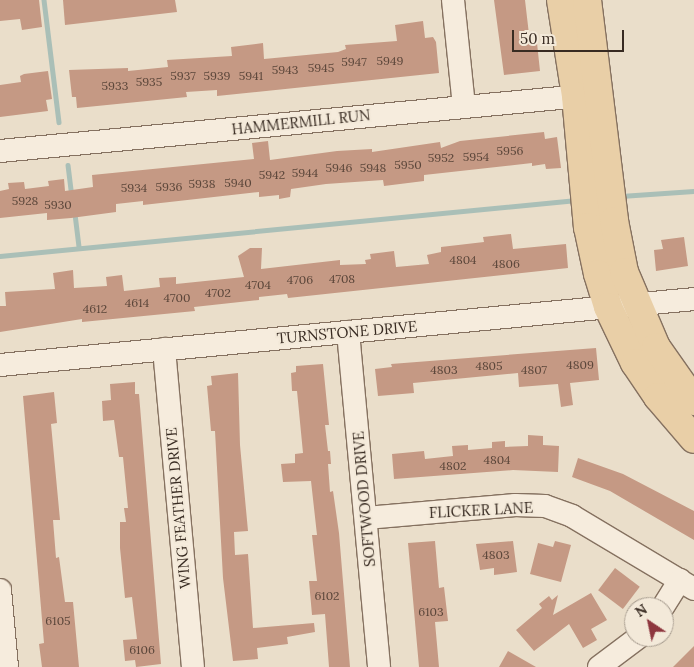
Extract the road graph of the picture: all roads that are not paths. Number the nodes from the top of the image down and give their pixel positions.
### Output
1 (454, 0) edge
2 (561, 0) edge
3 (587, 0) edge
4 (588, 95) junction
5 (464, 106) junction
6 (0, 151) edge
7 (694, 298) edge
8 (635, 304) junction
9 (608, 307) junction
10 (348, 332) junction
11 (164, 349) junction
12 (0, 365) edge
13 (694, 401) edge
14 (694, 438) edge
15 (366, 518) junction
16 (687, 584) edge
17 (0, 590) edge
18 (673, 597) edge
19 (626, 647) edge
20 (7, 667) edge
21 (193, 667) edge
22 (379, 667) edge
23 (599, 667) edge

1 - 5 street
2 - 4 main road
3 - 4 main road
4 - 5 street, HAMMERMILL RUN
4 - 8 main road
4 - 9 main road
5 - 6 street, HAMMERMILL RUN
7 - 8 street, TURNSTONE DRIVE
8 - 9 street, TURNSTONE DRIVE
8 - 13 main road
9 - 10 street, TURNSTONE DRIVE
9 - 14 main road
10 - 11 street, TURNSTONE DRIVE
10 - 15 street, SOFTWOOD DRIVE
11 - 12 street, TURNSTONE DRIVE
11 - 21 street, WING FEATHER DRIVE
15 - 16 street, FLICKER LANE
15 - 22 street, SOFTWOOD DRIVE
16 - 18 street
17 - 20 street
19 - 23 street

